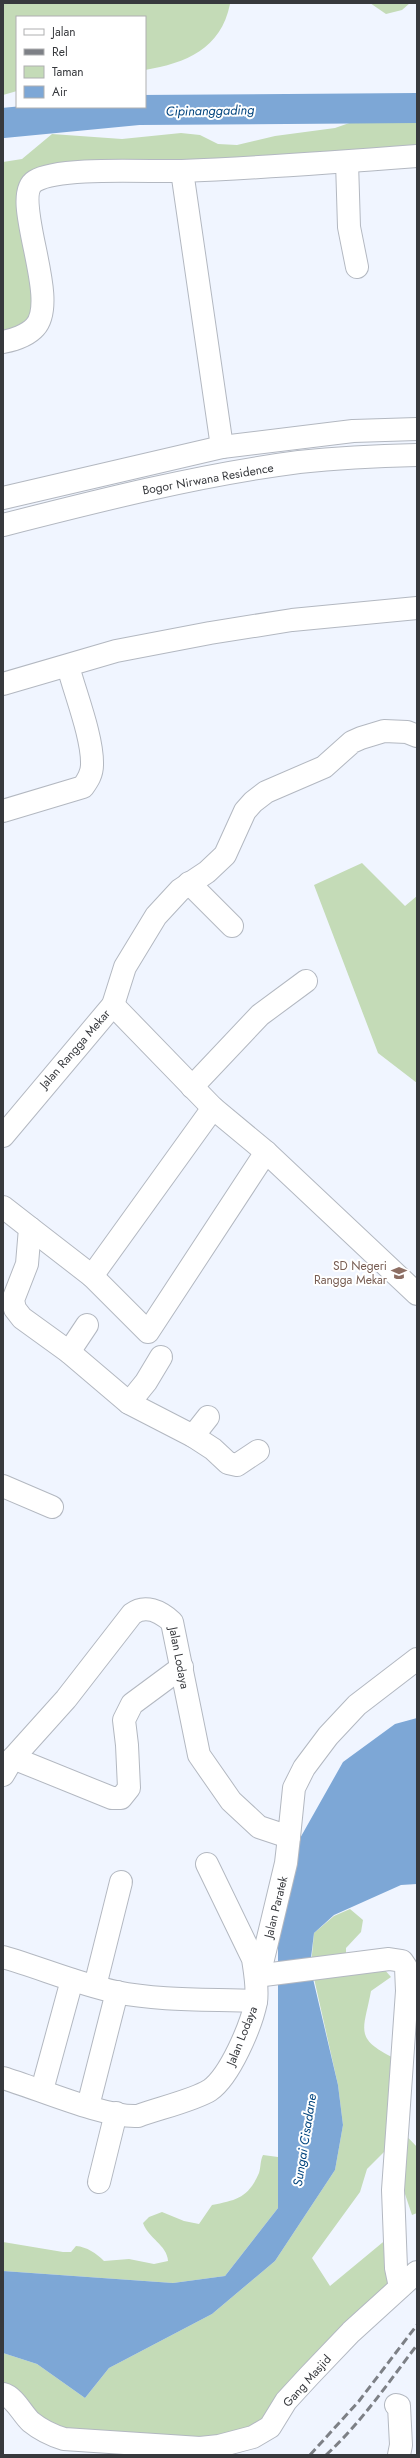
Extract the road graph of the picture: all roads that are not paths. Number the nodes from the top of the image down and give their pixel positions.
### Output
1 (417, 156) edge
2 (348, 162) junction
3 (182, 171) junction
4 (357, 266) dead end
5 (3, 342) edge
6 (417, 429) edge
7 (222, 447) junction
8 (417, 455) edge
9 (78, 479) junction
10 (3, 498) edge
11 (82, 505) junction
12 (3, 526) edge
13 (417, 608) edge
14 (68, 666) junction
15 (3, 684) edge
16 (417, 736) edge
17 (3, 811) edge
18 (189, 883) junction
19 (232, 926) dead end
20 (306, 981) dead end
21 (113, 1006) junction
22 (192, 1087) junction
23 (213, 1108) junction
24 (3, 1136) edge
25 (266, 1152) junction
26 (3, 1207) edge
27 (30, 1228) junction
28 (92, 1276) junction
29 (417, 1294) edge
30 (87, 1325) dead end
31 (69, 1352) junction
32 (161, 1357) dead end
33 (129, 1403) junction
34 (208, 1417) dead end
35 (193, 1436) junction
36 (258, 1451) dead end
37 (12, 1490) edge
38 (52, 1507) dead end
39 (417, 1659) edge
40 (182, 1667) junction
41 (8, 1766) edge
42 (289, 1837) junction
43 (207, 1864) dead end
44 (121, 1882) dead end
45 (3, 1957) edge
46 (264, 1976) junction
47 (72, 1980) junction
48 (95, 1986) junction
49 (117, 1992) junction
50 (256, 2001) junction
51 (3, 2078) edge
52 (42, 2090) junction
53 (88, 2106) junction
54 (116, 2113) junction
55 (99, 2182) dead end
56 (417, 2272) edge
57 (400, 2287) junction
58 (3, 2394) edge
59 (396, 2405) dead end
60 (399, 2455) edge

1 - 2 street
2 - 3 street
2 - 4 street
3 - 5 street
3 - 7 street
6 - 7 street
7 - 9 street
8 - 11 street, Bogor Nirwana Residence
9 - 10 street
9 - 11 street
11 - 12 street, Bogor Nirwana Residence
13 - 14 street
14 - 15 street
14 - 17 street
16 - 18 street, Jalan Rangga Mekar
18 - 19 street
18 - 21 street, Jalan Rangga Mekar
20 - 22 street
21 - 22 street
21 - 24 street, Jalan Rangga Mekar
22 - 23 street
23 - 25 street
23 - 28 street
25 - 28 street
25 - 29 street
26 - 27 street
27 - 28 street
27 - 31 street
30 - 31 street
31 - 33 street
32 - 33 street
33 - 35 street
34 - 35 street
35 - 36 street
37 - 38 street
39 - 42 street, Jalan Paratek
40 - 41 street
40 - 41 street, Jalan Lodaya
40 - 42 street, Jalan Lodaya
42 - 46 street, Jalan Paratek
43 - 46 street, Jalan Lodaya
44 - 48 street
45 - 47 street
46 - 50 street, Jalan Lodaya
46 - 57 street
47 - 48 street
47 - 52 street
48 - 49 street
49 - 50 street
49 - 53 street
50 - 54 street, Jalan Lodaya
51 - 52 street, Jalan Lodaya
52 - 53 street, Jalan Lodaya
53 - 54 street, Jalan Lodaya
54 - 55 street
56 - 57 street, Gang Masjid
57 - 58 street, Gang Masjid
59 - 60 street

